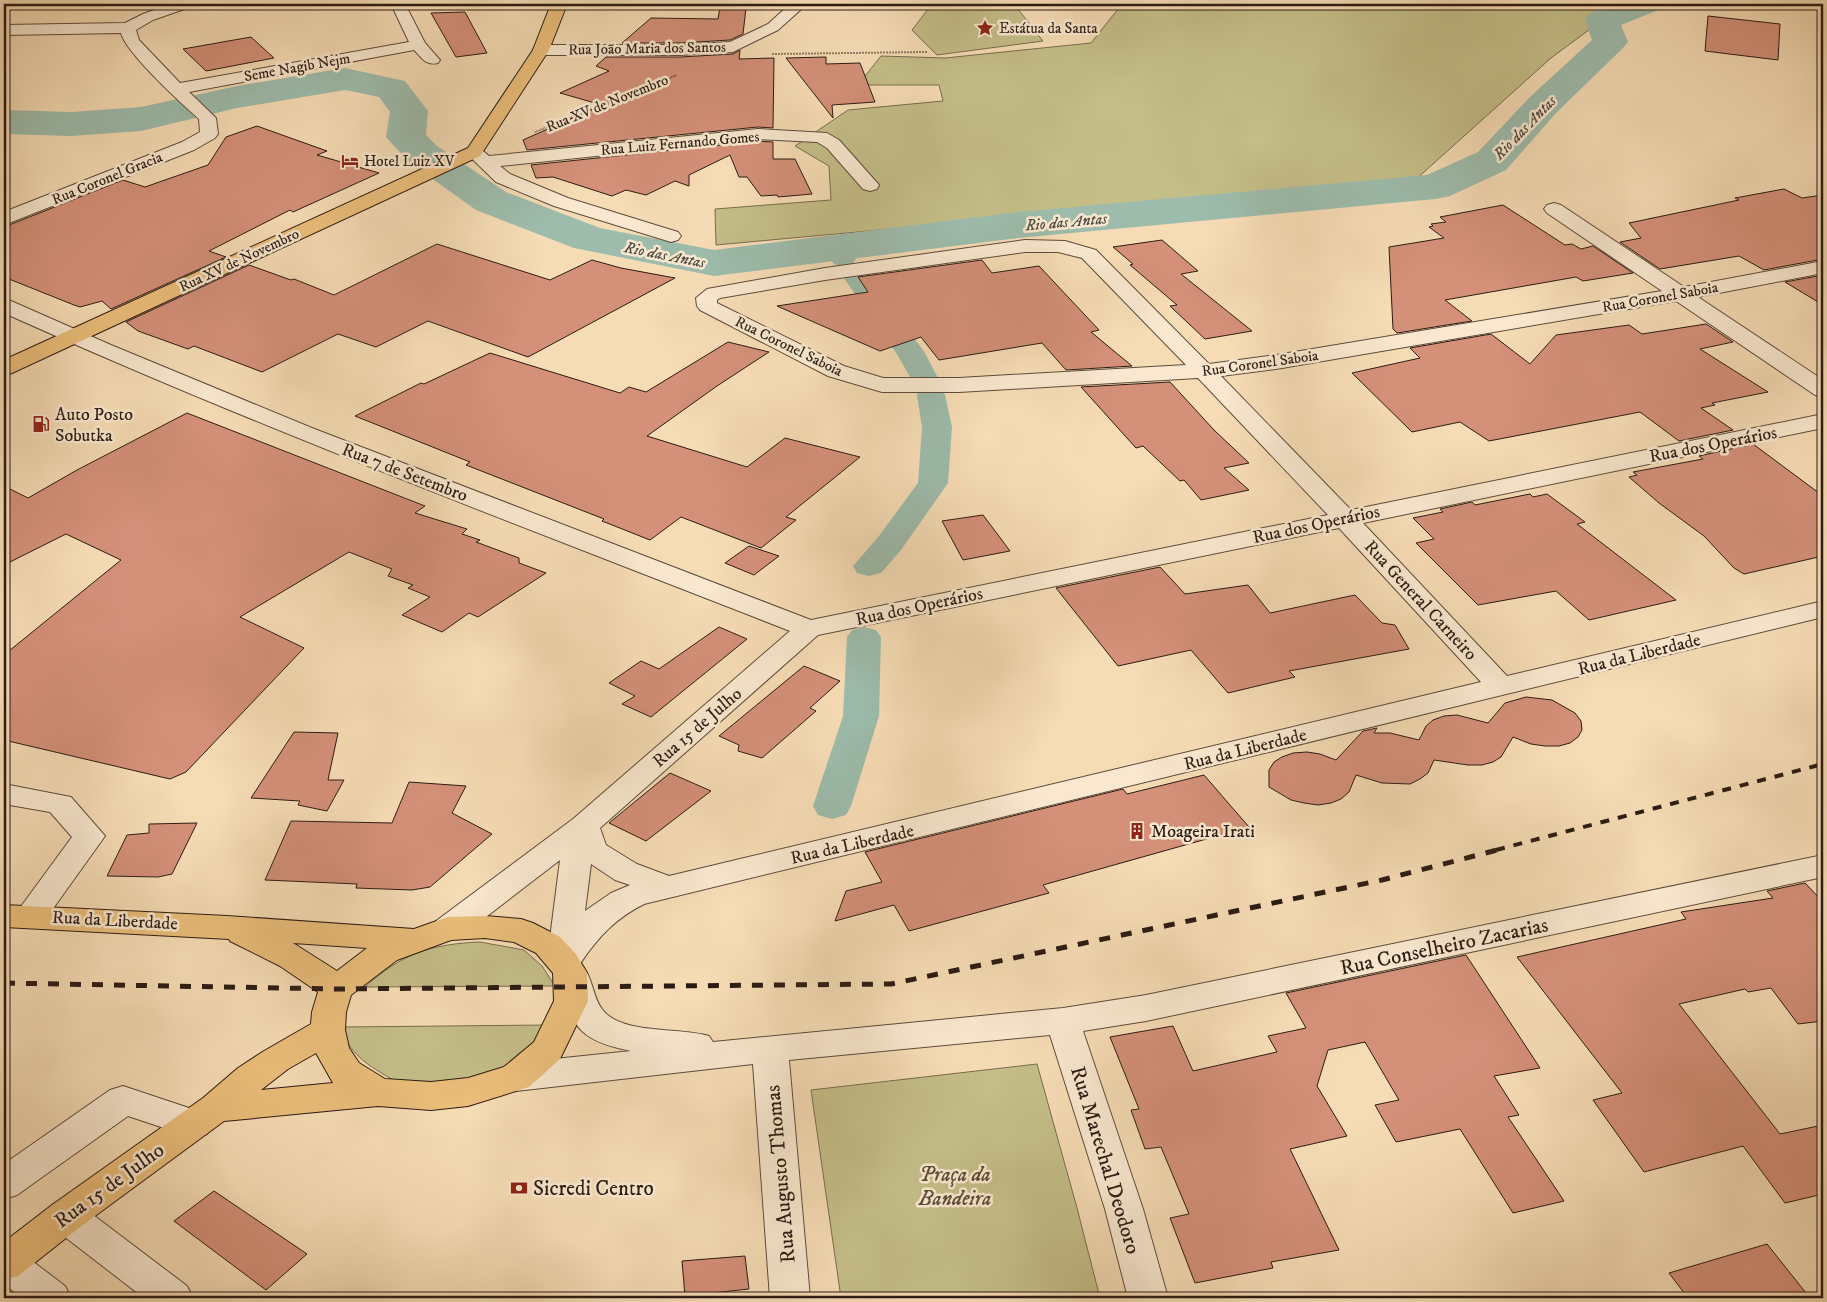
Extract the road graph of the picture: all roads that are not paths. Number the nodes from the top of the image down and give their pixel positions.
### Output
1 (185, 4) edge
2 (398, 4) edge
3 (559, 4) edge
4 (799, 4) edge
5 (128, 28) junction
6 (4, 30) edge
7 (418, 45) junction
8 (541, 50) junction
9 (432, 60) dead end
10 (181, 93) junction
11 (473, 158) junction
12 (870, 185) dead end
13 (1554, 209) dead end
14 (4, 219) edge
15 (671, 236) dead end
16 (1089, 254) joint
17 (1823, 267) edge
18 (1679, 294) junction
19 (4, 306) edge
20 (72, 337) junction
21 (4, 368) edge
22 (1206, 371) junction
23 (1823, 390) edge
24 (1823, 421) edge
25 (1346, 518) junction
26 (1823, 609) edge
27 (809, 629) junction
28 (1502, 688) junction
29 (4, 794) edge
30 (584, 826) junction
31 (1823, 866) edge
32 (667, 887) junction
33 (17, 916) edge
34 (227, 927) junction
35 (448, 929) junction
36 (414, 940) junction
37 (567, 967) junction
38 (336, 989) junction
39 (1063, 1022) junction
40 (328, 1030) junction
41 (770, 1049) junction
42 (516, 1077) junction
43 (378, 1092) junction
44 (205, 1116) junction
45 (4, 1184) edge
46 (66, 1216) junction
47 (4, 1264) edge
48 (51, 1298) edge
49 (173, 1298) edge
50 (790, 1298) edge
51 (1148, 1298) edge

1 - 5 street
2 - 7 street
3 - 8 main road
4 - 8 street, Rua João Maria dos Santos
5 - 6 street
5 - 10 street
7 - 9 street
7 - 10 street, Seme Nagib Nejm
8 - 11 main road
10 - 14 street, Rua Coronel Gracia
11 - 12 street, Rua Luiz Fernando Gomes
11 - 15 street
11 - 20 main road, Rua XV de Novembro
13 - 18 street
16 - 22 street, Rua General Carneiro
16 - 22 street, Rua Coronel Saboia
17 - 18 street, Rua Coronel Saboia
18 - 22 street, Rua Coronel Saboia
18 - 23 street
19 - 20 street, Rua 7 de Setembro
20 - 21 main road, Rua XV de Novembro
20 - 27 street, Rua 7 de Setembro
22 - 25 street, Rua General Carneiro
24 - 25 street, Rua dos Operários
25 - 27 street, Rua dos Operários
25 - 28 street, Rua General Carneiro
26 - 28 street, Rua da Liberdade
27 - 30 street, Rua 15 de Julho
28 - 32 street, Rua da Liberdade
29 - 33 street
30 - 32 street
30 - 35 street, Rua 15 de Julho
30 - 37 street
31 - 39 street, Rua Conselheiro Zacarias
32 - 37 street, Rua da Liberdade
33 - 34 main road, Rua da Liberdade
34 - 36 main road, Rua da Liberdade
34 - 38 main road, Rua da Liberdade
35 - 36 main road
35 - 37 main road
36 - 38 main road
37 - 41 street
37 - 42 main road
38 - 40 main road
39 - 41 street, Rua Conselheiro Zacarias
39 - 51 street, Rua Marechal Deodoro
40 - 43 main road
40 - 44 main road, Rua 15 de Julho
41 - 42 street
41 - 50 street, Rua Augusto Thomas
42 - 43 main road
43 - 44 main road
44 - 45 street
44 - 46 main road, Rua 15 de Julho
46 - 47 main road, Rua 15 de Julho
46 - 49 street
47 - 48 street

